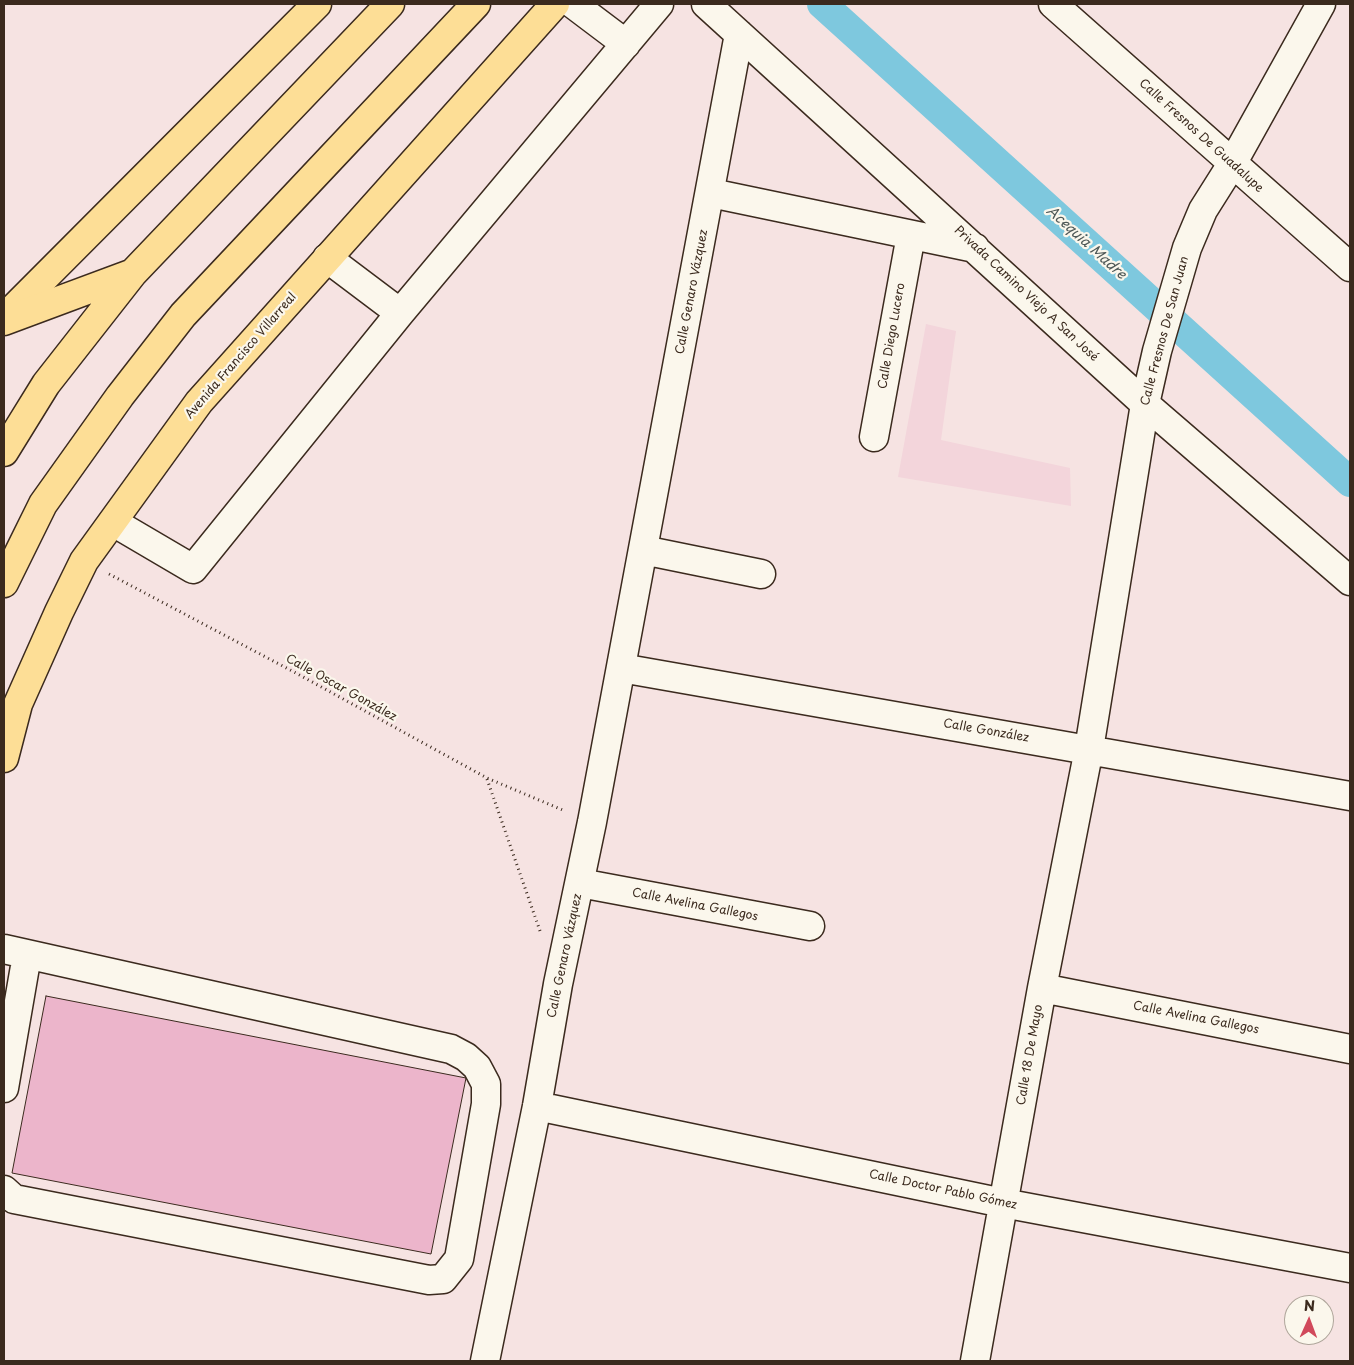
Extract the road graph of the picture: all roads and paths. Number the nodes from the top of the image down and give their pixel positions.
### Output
1 (317, 4) edge
2 (390, 4) edge
3 (476, 4) edge
4 (555, 4) edge
5 (573, 4) edge
6 (659, 4) edge
7 (706, 4) edge
8 (1053, 4) edge
9 (1321, 4) edge
10 (739, 34) junction
11 (626, 44) junction
12 (1232, 164) junction
13 (711, 193) junction
14 (911, 234) junction
15 (977, 248) junction
16 (327, 258) junction
17 (1350, 267) edge
18 (133, 273) junction
19 (400, 314) junction
20 (4, 320) edge
21 (1145, 404) junction
22 (874, 437) dead end
23 (4, 452) edge
24 (113, 522) junction
25 (643, 550) junction
26 (84, 561) junction
27 (761, 574) dead end
28 (1350, 580) edge
29 (4, 583) edge
30 (621, 668) junction
31 (1090, 749) junction
32 (4, 758) edge
33 (487, 778) junction
34 (1350, 796) edge
35 (592, 822) junction
36 (580, 883) junction
37 (810, 926) dead end
38 (542, 937) dead end
39 (16, 952) edge
40 (1042, 988) junction
41 (1350, 1048) edge
42 (4, 1088) edge
43 (537, 1106) junction
44 (4, 1190) edge
45 (1003, 1203) junction
46 (1350, 1268) edge
47 (485, 1361) edge
48 (975, 1361) edge

1 - 20 main road
2 - 18 main road
3 - 29 main road
4 - 16 main road, Avenida Francisco Villarreal
5 - 11 street
6 - 11 street
7 - 10 street, Privada Camino Viejo A San José
8 - 12 street, Calle Fresnos De Guadalupe
9 - 12 street, Calle Fresnos De San Juan
10 - 13 street, Calle Genaro Vázquez
10 - 15 street, Privada Camino Viejo A San José
11 - 19 street
12 - 17 street, Calle Fresnos De Guadalupe
12 - 21 street, Calle Fresnos De San Juan
13 - 14 street
13 - 25 street, Calle Genaro Vázquez
14 - 15 street
14 - 22 street, Calle Diego Lucero
15 - 21 street, Privada Camino Viejo A San José
16 - 19 street
16 - 24 main road, Avenida Francisco Villarreal
18 - 20 main road
18 - 23 main road
19 - 24 street
21 - 28 street, Privada Camino Viejo A San José
21 - 31 street, Calle Fresnos De San Juan
24 - 26 main road, Avenida Francisco Villarreal
25 - 27 street
25 - 30 street, Calle Genaro Vázquez
26 - 32 main road, Avenida Francisco Villarreal
26 - 33 path, Calle Oscar González
30 - 31 street, Calle González
30 - 35 street, Calle Genaro Vázquez
31 - 34 street, Calle González
31 - 40 street, Calle 18 De Mayo
33 - 35 path, Calle Oscar González
33 - 38 path
35 - 36 street, Calle Genaro Vázquez
36 - 37 street, Calle Avelina Gallegos
36 - 43 street, Calle Genaro Vázquez
39 - 42 street
39 - 44 street
40 - 41 street, Calle Avelina Gallegos
40 - 45 street, Calle 18 De Mayo
43 - 45 street, Calle Doctor Pablo Gómez
43 - 47 street, Calle Genaro Vázquez
45 - 46 street, Calle Doctor Pablo Gómez
45 - 48 street, Calle 18 De Mayo

